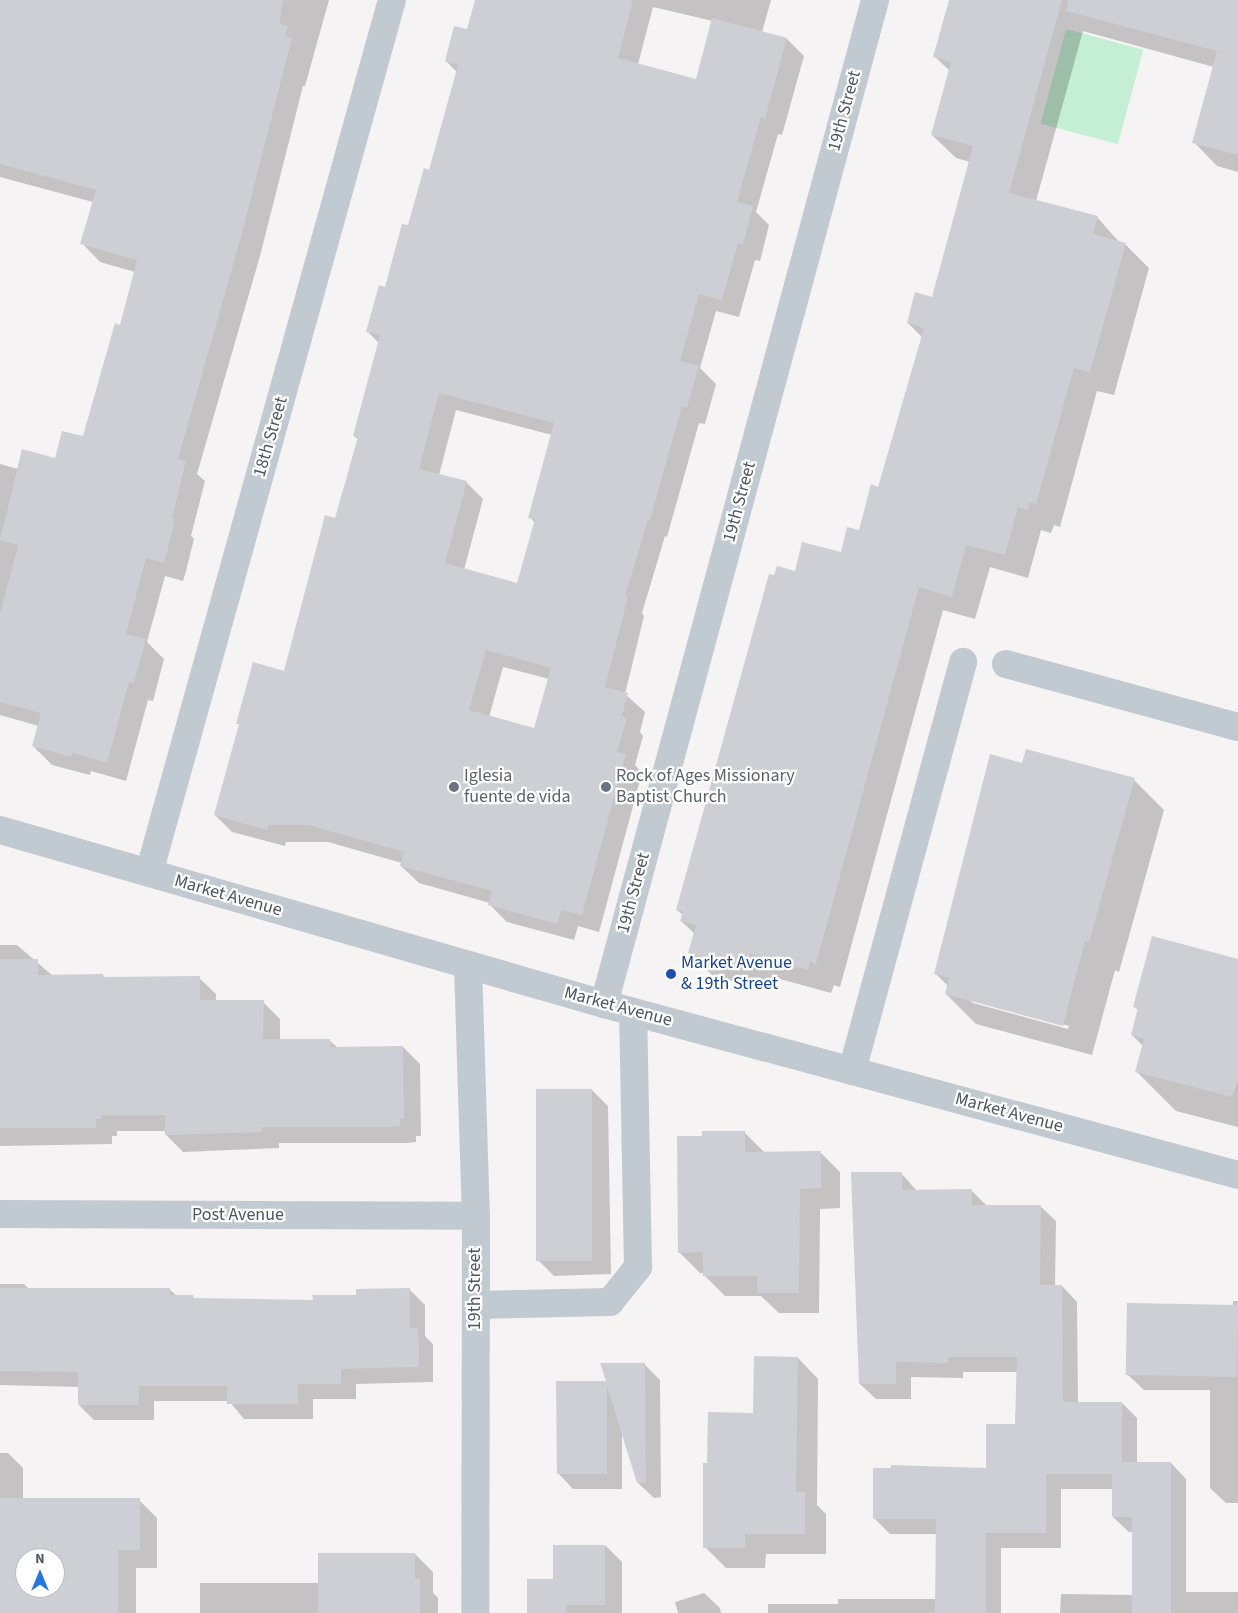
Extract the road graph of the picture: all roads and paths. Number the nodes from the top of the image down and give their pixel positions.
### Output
1 (392, 0) edge
2 (875, 0) edge
3 (964, 662) dead end
4 (1006, 664) dead end
5 (1238, 728) edge
6 (0, 830) edge
7 (149, 873) junction
8 (468, 965) junction
9 (604, 1004) junction
10 (633, 1012) junction
11 (852, 1071) junction
12 (1238, 1175) edge
13 (0, 1214) edge
14 (476, 1216) junction
15 (476, 1305) junction
16 (475, 1613) edge

1 - 7 street, 18th Street
2 - 9 street, 19th Street
3 - 11 street
4 - 5 street
6 - 7 street, Market Avenue
7 - 8 street, Market Avenue
8 - 9 street, Market Avenue
8 - 14 street, 19th Street
9 - 10 street, Market Avenue
10 - 11 street, Market Avenue
10 - 15 street
11 - 12 street, Market Avenue
13 - 14 street, Post Avenue
14 - 15 street, 19th Street
15 - 16 street, 19th Street

